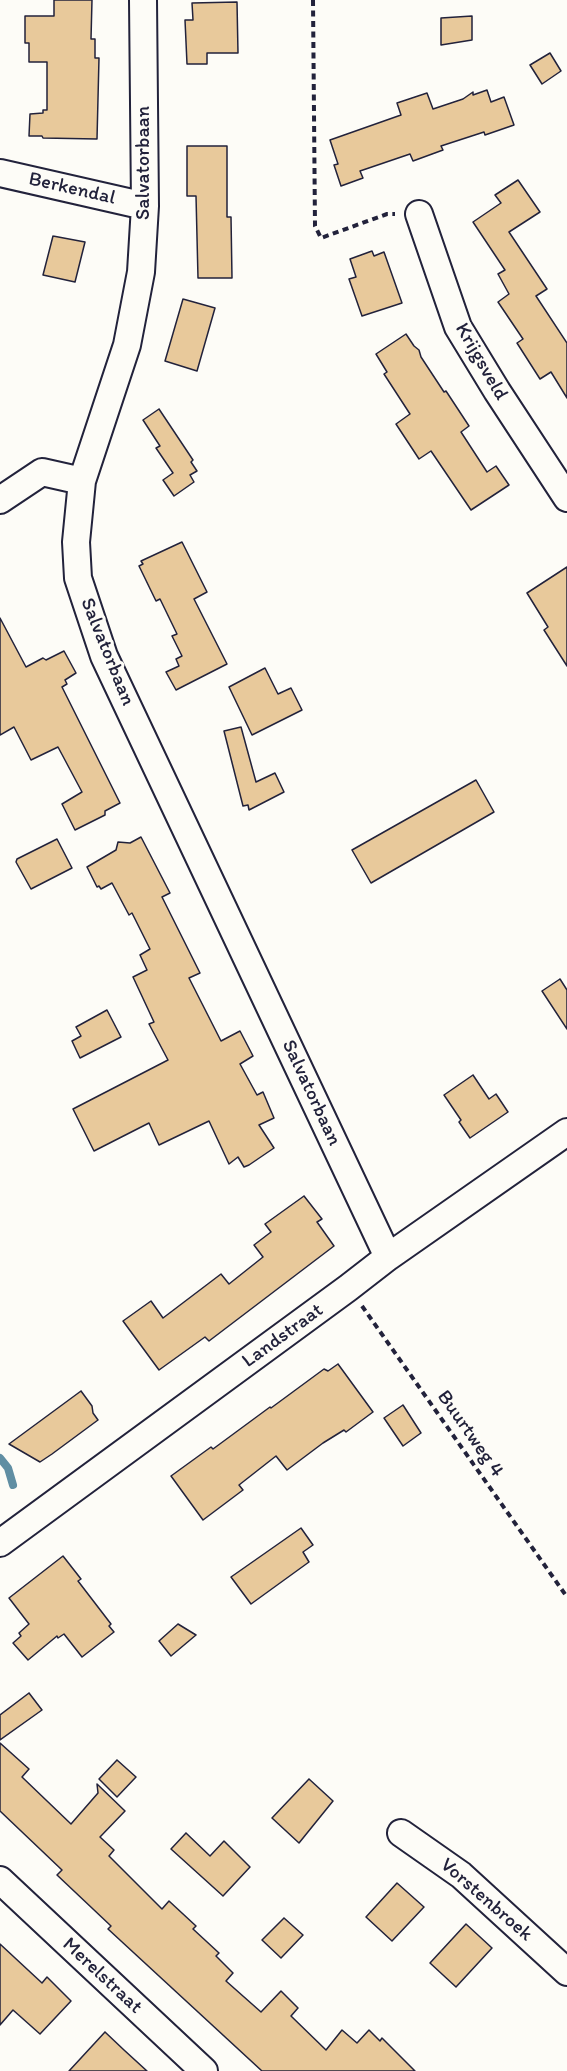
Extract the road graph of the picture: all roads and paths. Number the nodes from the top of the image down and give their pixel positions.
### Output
1 (143, 0) edge
2 (313, 0) edge
3 (0, 173) edge
4 (145, 206) junction
5 (419, 214) joint
6 (82, 481) junction
7 (567, 498) edge
8 (0, 500) edge
9 (567, 1132) edge
10 (388, 1257) junction
11 (348, 1288) junction
12 (0, 1543) edge
13 (567, 1598) edge
14 (401, 1833) dead end
15 (0, 1880) edge
16 (567, 1972) edge
17 (204, 2071) edge

1 - 4 street, Salvatorbaan
2 - 5 path
3 - 4 street, Berkendal
4 - 6 street, Salvatorbaan
5 - 7 street, Krijgsveld
6 - 8 street
6 - 10 street, Salvatorbaan
9 - 10 street, Landstraat
10 - 11 street, Landstraat
11 - 12 street, Landstraat
11 - 13 path, Buurtweg 4
14 - 16 street, Vorstenbroek
15 - 17 street, Merelstraat

